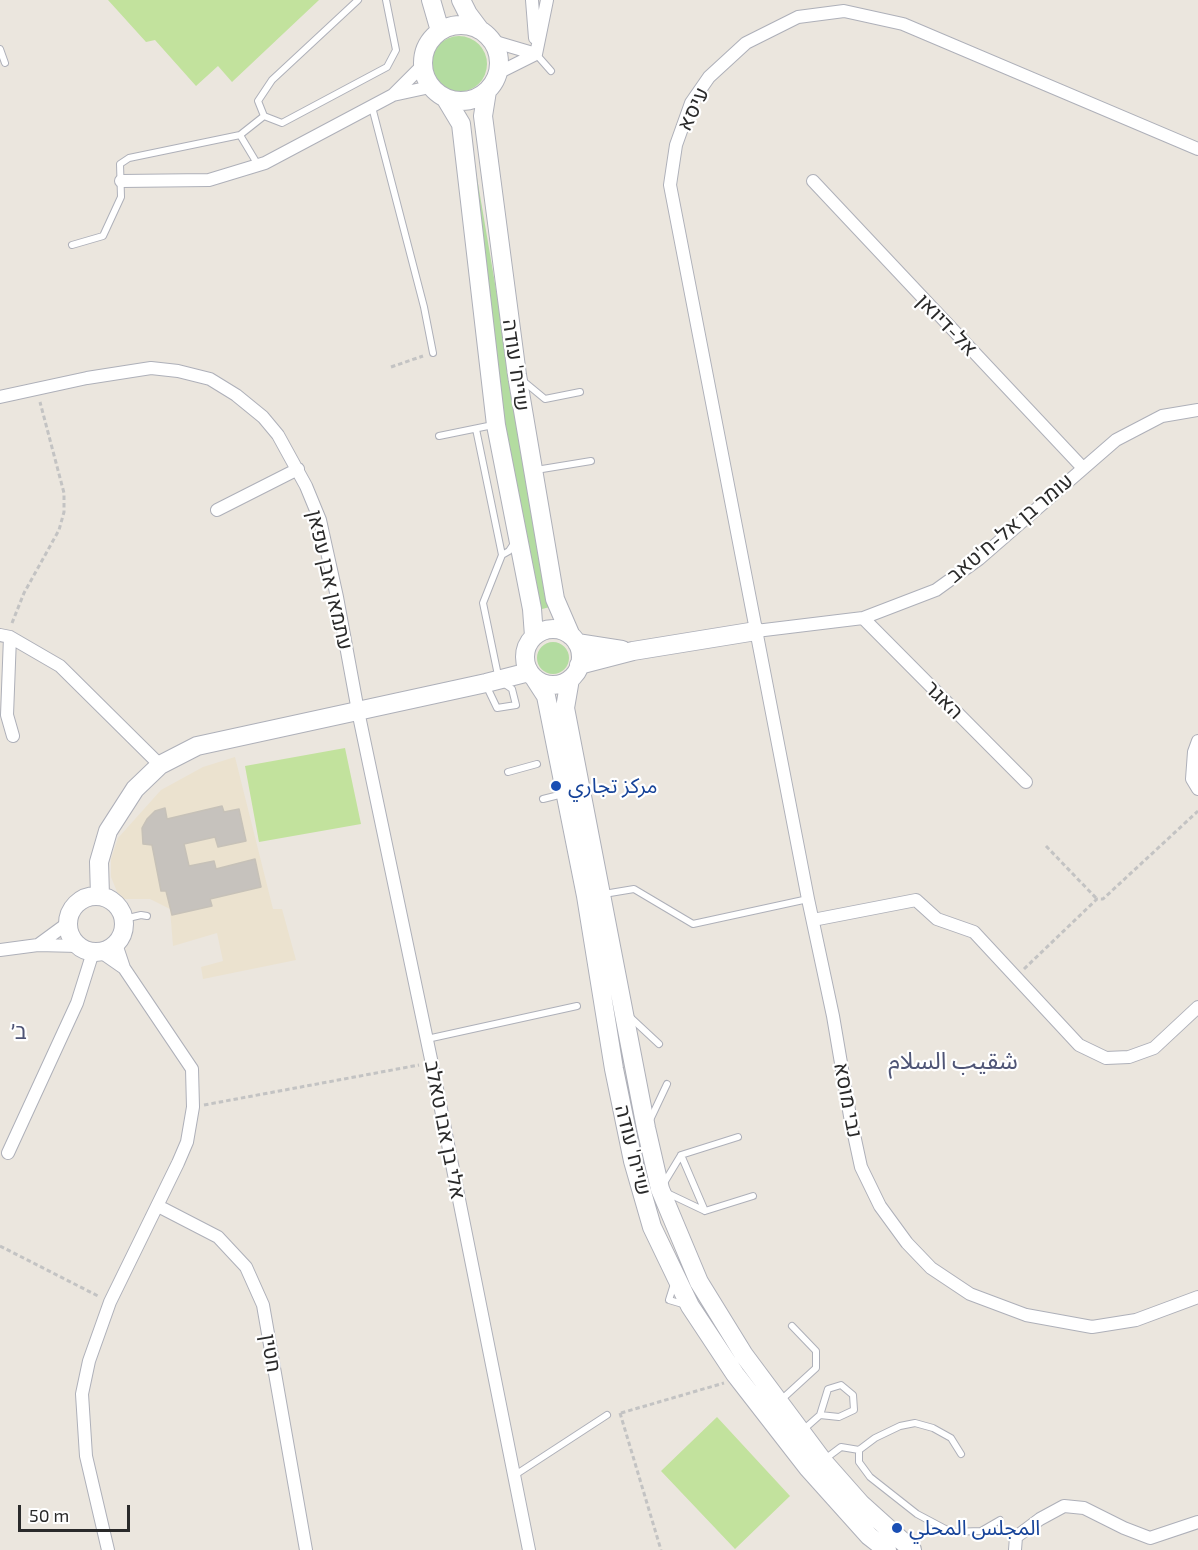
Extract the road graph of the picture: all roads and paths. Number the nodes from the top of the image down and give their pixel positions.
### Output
1 (358, 0) edge
2 (386, 0) edge
3 (431, 0) edge
4 (461, 0) edge
5 (532, 0) edge
6 (548, 0) edge
7 (440, 31) junction
8 (486, 35) junction
9 (0, 49) edge
10 (537, 54) junction
11 (5, 63) dead end
12 (422, 66) junction
13 (551, 71) dead end
14 (498, 73) junction
15 (430, 87) junction
16 (487, 91) junction
17 (393, 95) junction
18 (446, 99) junction
19 (372, 106) junction
20 (264, 116) junction
21 (240, 135) junction
22 (1198, 149) edge
23 (258, 165) junction
24 (121, 181) junction
25 (813, 181) dead end
26 (72, 245) dead end
27 (433, 353) joint
28 (391, 367) dead end
29 (517, 375) junction
30 (37, 388) junction
31 (580, 392) dead end
32 (0, 397) edge
33 (1198, 410) edge
34 (496, 425) junction
35 (476, 429) junction
36 (439, 436) dead end
37 (591, 461) dead end
38 (1082, 467) junction
39 (298, 469) junction
40 (532, 471) junction
41 (217, 510) dead end
42 (517, 538) junction
43 (502, 555) junction
44 (517, 561) junction
45 (862, 618) junction
46 (756, 631) junction
47 (5, 636) edge
48 (534, 636) junction
49 (574, 640) junction
50 (633, 651) junction
51 (525, 652) junction
52 (574, 672) junction
53 (532, 675) junction
54 (493, 682) junction
55 (358, 711) junction
56 (13, 736) dead end
57 (1198, 741) edge
58 (537, 764) dead end
59 (160, 765) junction
60 (508, 772) dead end
61 (1026, 782) dead end
62 (1198, 789) edge
63 (564, 794) junction
64 (543, 799) dead end
65 (1198, 811) edge
66 (1046, 846) dead end
67 (601, 895) junction
68 (100, 896) junction
69 (808, 899) junction
70 (1097, 899) junction
71 (147, 916) dead end
72 (124, 919) junction
73 (813, 920) junction
74 (68, 923) junction
75 (38, 945) junction
76 (97, 948) junction
77 (0, 951) edge
78 (1016, 976) junction
79 (576, 1006) dead end
80 (1198, 1007) edge
81 (623, 1010) junction
82 (427, 1039) junction
83 (659, 1044) dead end
84 (432, 1062) junction
85 (667, 1084) dead end
86 (193, 1107) junction
87 (646, 1128) junction
88 (738, 1137) dead end
89 (8, 1153) dead end
90 (681, 1155) junction
91 (660, 1189) junction
92 (753, 1196) dead end
93 (158, 1206) junction
94 (705, 1211) junction
95 (0, 1246) edge
96 (1198, 1297) edge
97 (110, 1302) junction
98 (792, 1326) dead end
99 (735, 1374) junction
100 (778, 1403) junction
101 (620, 1413) junction
102 (607, 1415) joint
103 (820, 1415) junction
104 (800, 1432) junction
105 (859, 1450) junction
106 (961, 1454) dead end
107 (823, 1461) junction
108 (514, 1475) junction
109 (1000, 1520) dead end
110 (1198, 1522) edge
111 (108, 1550) edge
112 (306, 1550) edge
113 (529, 1550) edge
114 (661, 1550) edge
115 (887, 1550) edge
116 (912, 1550) edge
117 (1015, 1550) edge

1 - 20 lane
2 - 20 lane
3 - 7 main road
4 - 8 main road
5 - 10 street
6 - 10 street
7 - 8 main road
7 - 12 main road
8 - 10 street
8 - 14 main road
9 - 11 lane
10 - 13 lane
10 - 14 street
12 - 15 main road
12 - 17 street
14 - 16 main road
15 - 17 street
15 - 18 main road
16 - 18 main road
16 - 29 main road, שייח' עודה
17 - 19 street
18 - 34 main road, שייח' עודה
19 - 23 street
19 - 27 lane
20 - 21 lane
21 - 23 lane
21 - 24 lane
22 - 46 street, עיסא
23 - 24 street
24 - 26 lane
25 - 38 street, אל-דיואן
27 - 28 path
29 - 31 lane
29 - 40 main road, שייח' עודה
30 - 32 street, עתמאן אבן עפאן
30 - 39 street, עתמאן אבן עפאן
30 - 47 path
33 - 38 street, עומר בן אל-ח'טאב
34 - 35 lane
34 - 42 main road, שייח' עודה
35 - 36 lane
35 - 43 lane
37 - 40 lane
38 - 45 street, עומר בן אל-ח'טאב
39 - 41 street
39 - 55 street, עתמאן אבן עפאן
40 - 49 main road, שייח' עודה
42 - 43 lane
42 - 44 main road, שייח' עודה
43 - 44 lane
43 - 54 lane
44 - 48 main road, שייח' עודה
45 - 46 street, עומר בן אל-ח'טאב
45 - 61 street, האגר
46 - 50 main road, עומר בן אל-ח'טאב
46 - 69 street, נבי מוסא
47 - 56 street
47 - 59 street
48 - 49 main road
48 - 51 main road
49 - 50 main road, עומר בן אל-ח'טאב
49 - 52 main road
50 - 52 main road, עומר בן אל-ח'טאב
51 - 53 main road
51 - 54 main road
52 - 53 main road
52 - 67 main road, שייח' עודה
53 - 54 main road
53 - 63 main road, שייח' עודה
54 - 54 lane
54 - 55 main road
55 - 59 main road
55 - 82 street, אלי בן אבו טאלב
57 - 62 street
58 - 60 lane
59 - 68 main road
63 - 64 lane
63 - 99 main road, שייח' עודה
65 - 70 path
66 - 70 path
67 - 69 lane
67 - 81 main road, שייח' עודה
68 - 72 main road
68 - 74 main road
69 - 73 street, נבי מוסא
70 - 78 path
71 - 72 lane
72 - 76 main road
73 - 78 street
73 - 96 street, נבי מוסא
74 - 75 street
74 - 76 main road
75 - 76 street
75 - 77 street
76 - 86 street
76 - 89 street
78 - 80 street
79 - 82 lane
81 - 83 lane
81 - 87 main road, שייח' עודה
82 - 84 street, אלי בן אבו טאלב
84 - 86 path
84 - 108 street, אלי בן אבו טאלב
85 - 87 lane
86 - 93 street
87 - 91 main road, שייח' עודה
88 - 90 lane
90 - 91 lane
90 - 94 lane
91 - 94 lane
91 - 100 main road, שייח' עודה
92 - 94 lane
93 - 97 street
93 - 112 street, חטין
95 - 97 path
97 - 111 street
98 - 100 lane
99 - 101 path
99 - 115 main road, שייח' עודה
100 - 104 main road, שייח' עודה
101 - 102 path
101 - 114 path
102 - 108 lane
103 - 103 lane
103 - 104 lane
104 - 107 main road, שייח' עודה
105 - 106 lane
105 - 107 lane
105 - 109 lane
107 - 116 main road, שייח' עודה
108 - 113 street, אלי בן אבו טאלב
110 - 117 street

